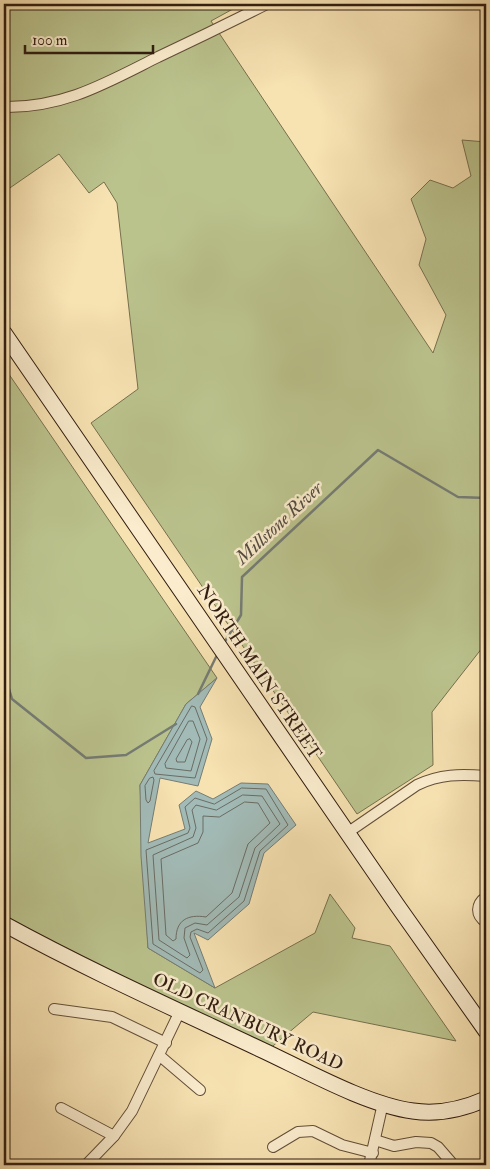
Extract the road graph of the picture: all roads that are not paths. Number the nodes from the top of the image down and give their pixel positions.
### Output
1 (267, 4) edge
2 (4, 107) edge
3 (4, 333) edge
4 (486, 776) edge
5 (347, 833) junction
6 (486, 897) edge
7 (486, 922) edge
8 (4, 924) edge
9 (54, 1009) dead end
10 (180, 1011) junction
11 (486, 1031) edge
12 (166, 1044) junction
13 (160, 1056) junction
14 (200, 1090) dead end
15 (486, 1099) edge
16 (383, 1103) junction
17 (61, 1108) dead end
18 (114, 1136) junction
19 (375, 1140) junction
20 (273, 1147) dead end
21 (373, 1153) junction
22 (451, 1162) dead end
23 (86, 1165) edge
24 (369, 1165) edge

1 - 2 street
3 - 5 street, NORTH MAIN STREET
4 - 5 street
5 - 11 street, NORTH MAIN STREET
6 - 7 street
8 - 10 street, OLD CRANBURY ROAD
9 - 12 street
10 - 12 street
10 - 16 street, OLD CRANBURY ROAD
12 - 13 street
13 - 14 street
13 - 18 street
15 - 16 street, OLD CRANBURY ROAD
16 - 19 street
17 - 18 street
18 - 23 street
19 - 21 street
19 - 22 street
20 - 21 street
21 - 24 street

